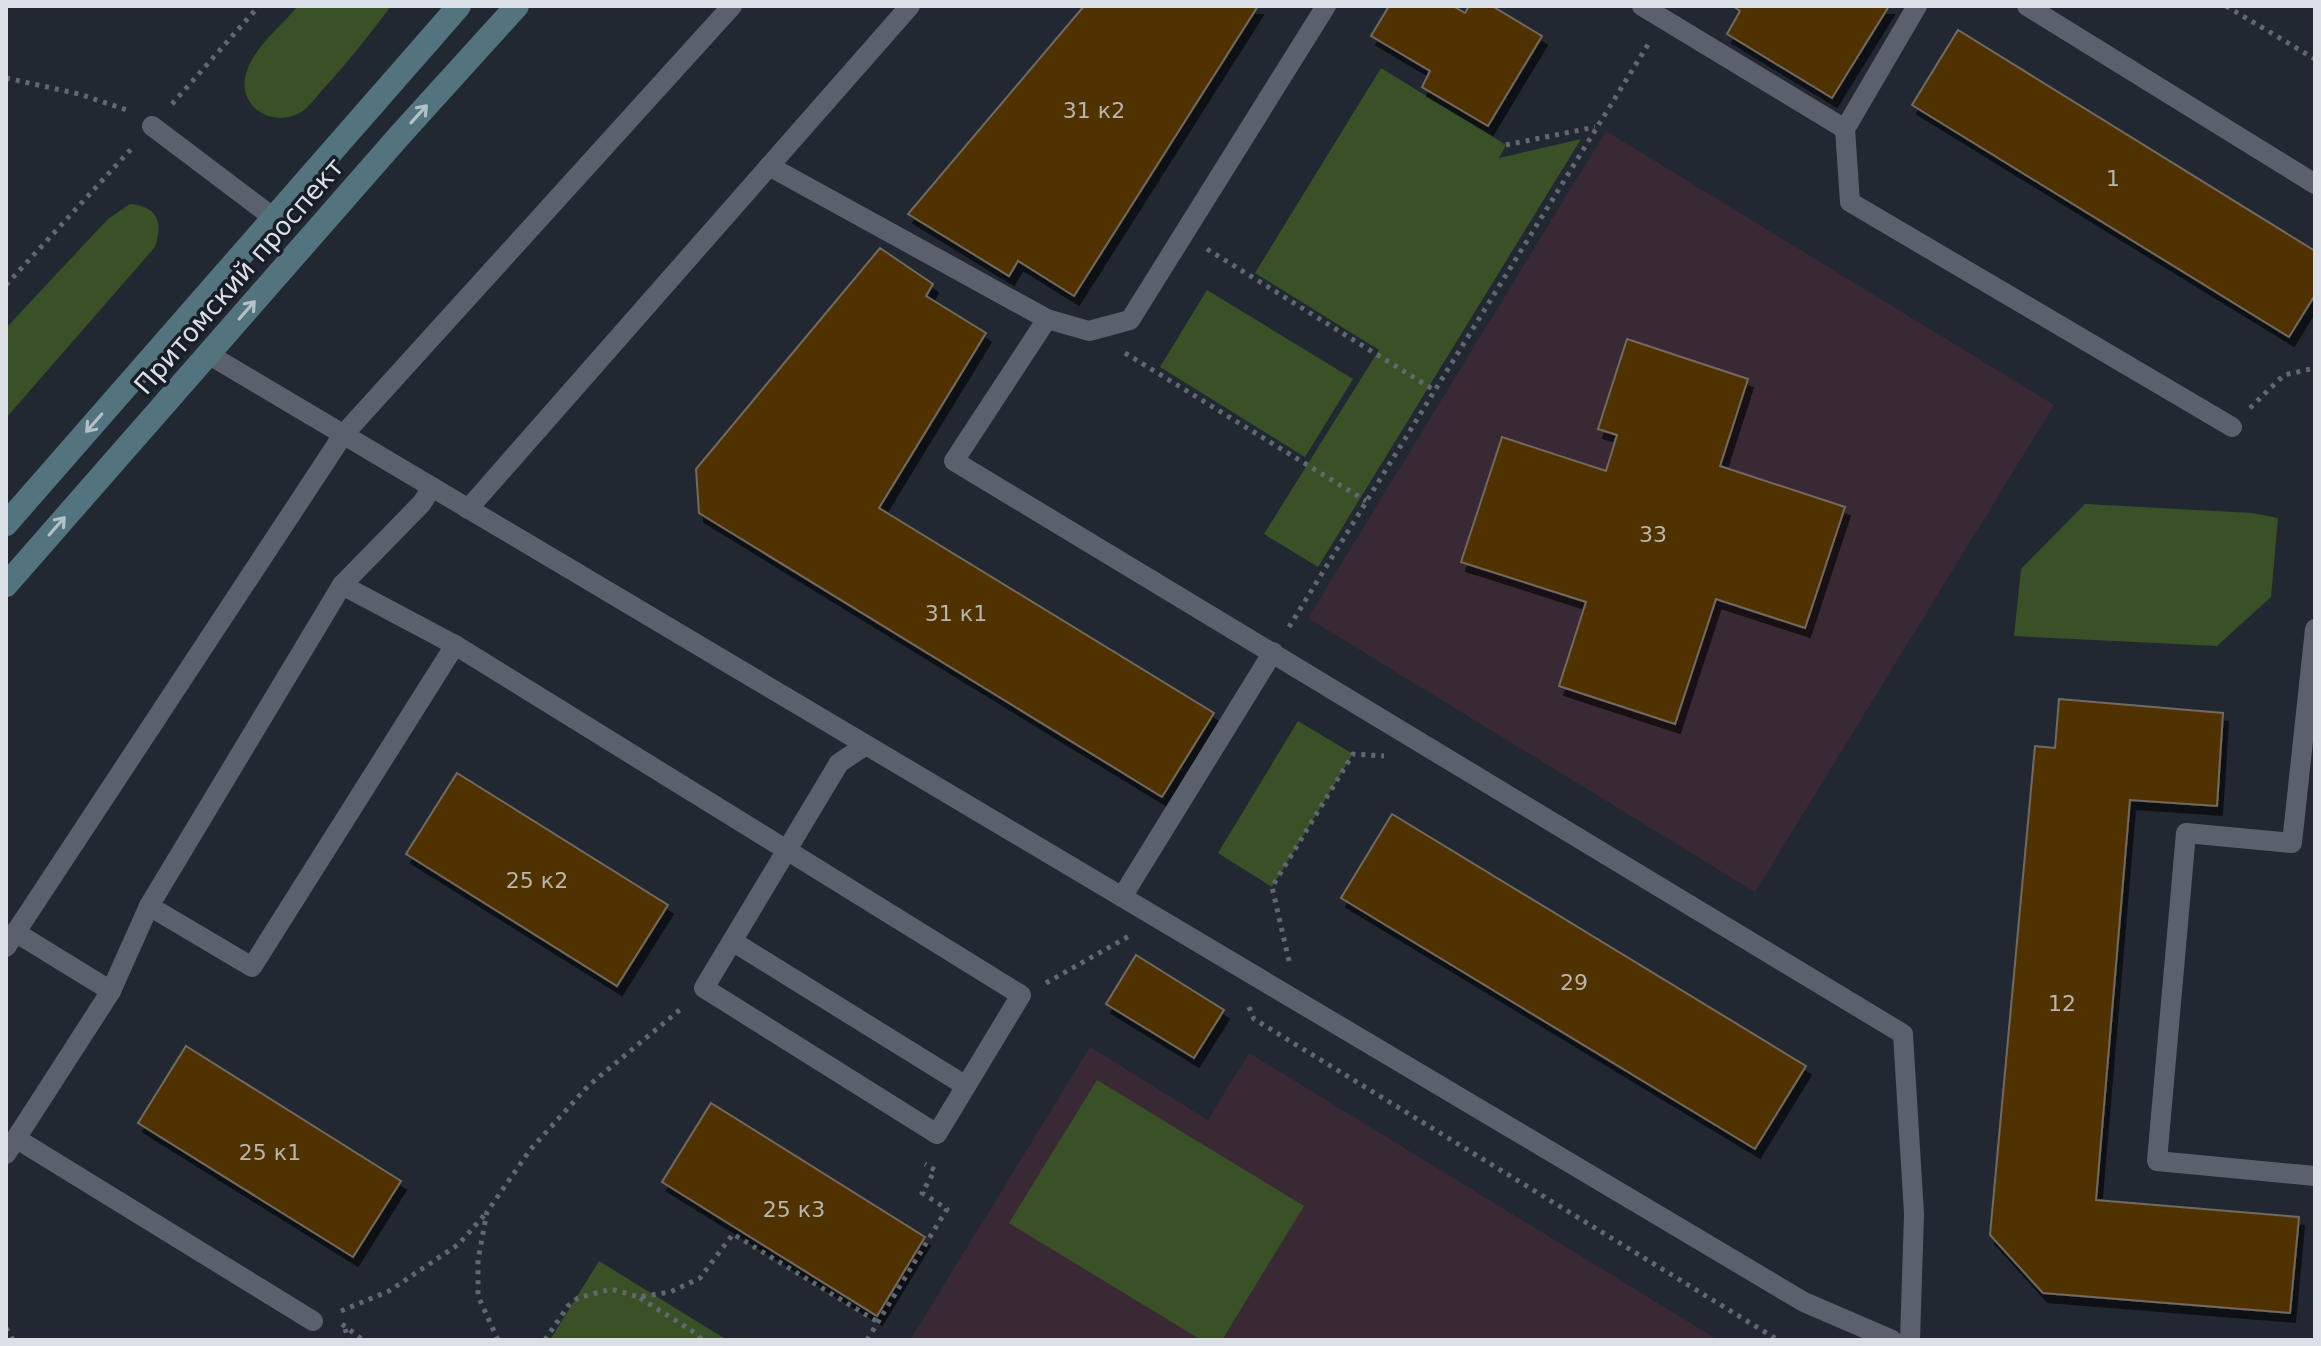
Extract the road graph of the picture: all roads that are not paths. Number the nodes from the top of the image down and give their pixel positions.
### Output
1 (459, 6) edge
2 (517, 6) edge
3 (732, 6) edge
4 (910, 6) edge
5 (1326, 6) edge
6 (1642, 6) edge
7 (1917, 6) edge
8 (2027, 6) edge
9 (152, 126) road end
10 (1845, 129) junction
11 (769, 166) junction
12 (2315, 184) edge
13 (274, 218) junction
14 (1047, 319) junction
15 (208, 354) junction
16 (2232, 427) road end
17 (343, 435) junction
18 (432, 487) junction
19 (468, 509) junction
20 (6, 524) edge
21 (6, 585) edge
22 (342, 585) junction
23 (2315, 629) edge
24 (455, 645) junction
25 (1273, 652) junction
26 (866, 745) junction
27 (786, 850) junction
28 (1122, 897) junction
29 (149, 906) junction
30 (10, 940) edge
31 (732, 941) junction
32 (111, 991) junction
33 (966, 1086) junction
34 (12, 1146) edge
35 (2315, 1176) edge
36 (323, 1318) road end
37 (1892, 1340) edge
38 (1910, 1340) edge

1 - 13 main road, Притомский проспект
15 -> 2 main road, Притомский проспект
3 - 17 lane
4 - 11 lane
5 - 14 lane
6 - 10 lane
7 - 10 lane
8 - 12 lane
9 - 13 lane
10 - 16 lane
11 - 14 lane
11 - 19 lane
13 -> 20 main road, Притомский проспект
14 - 25 lane
15 - 17 lane
21 -> 15 main road, Притомский проспект
17 - 18 lane
17 - 30 lane
18 - 19 lane
18 - 22 lane
19 - 26 lane
22 - 24 lane
22 - 29 lane
23 - 35 lane
24 - 27 lane
24 - 29 lane
25 - 28 lane
25 - 38 lane
26 - 27 lane
26 - 28 lane
27 - 31 lane
27 - 33 lane
28 - 37 lane
29 - 32 lane
30 - 32 lane
31 - 33 lane
31 - 33 lane
32 - 34 lane
34 - 36 lane

